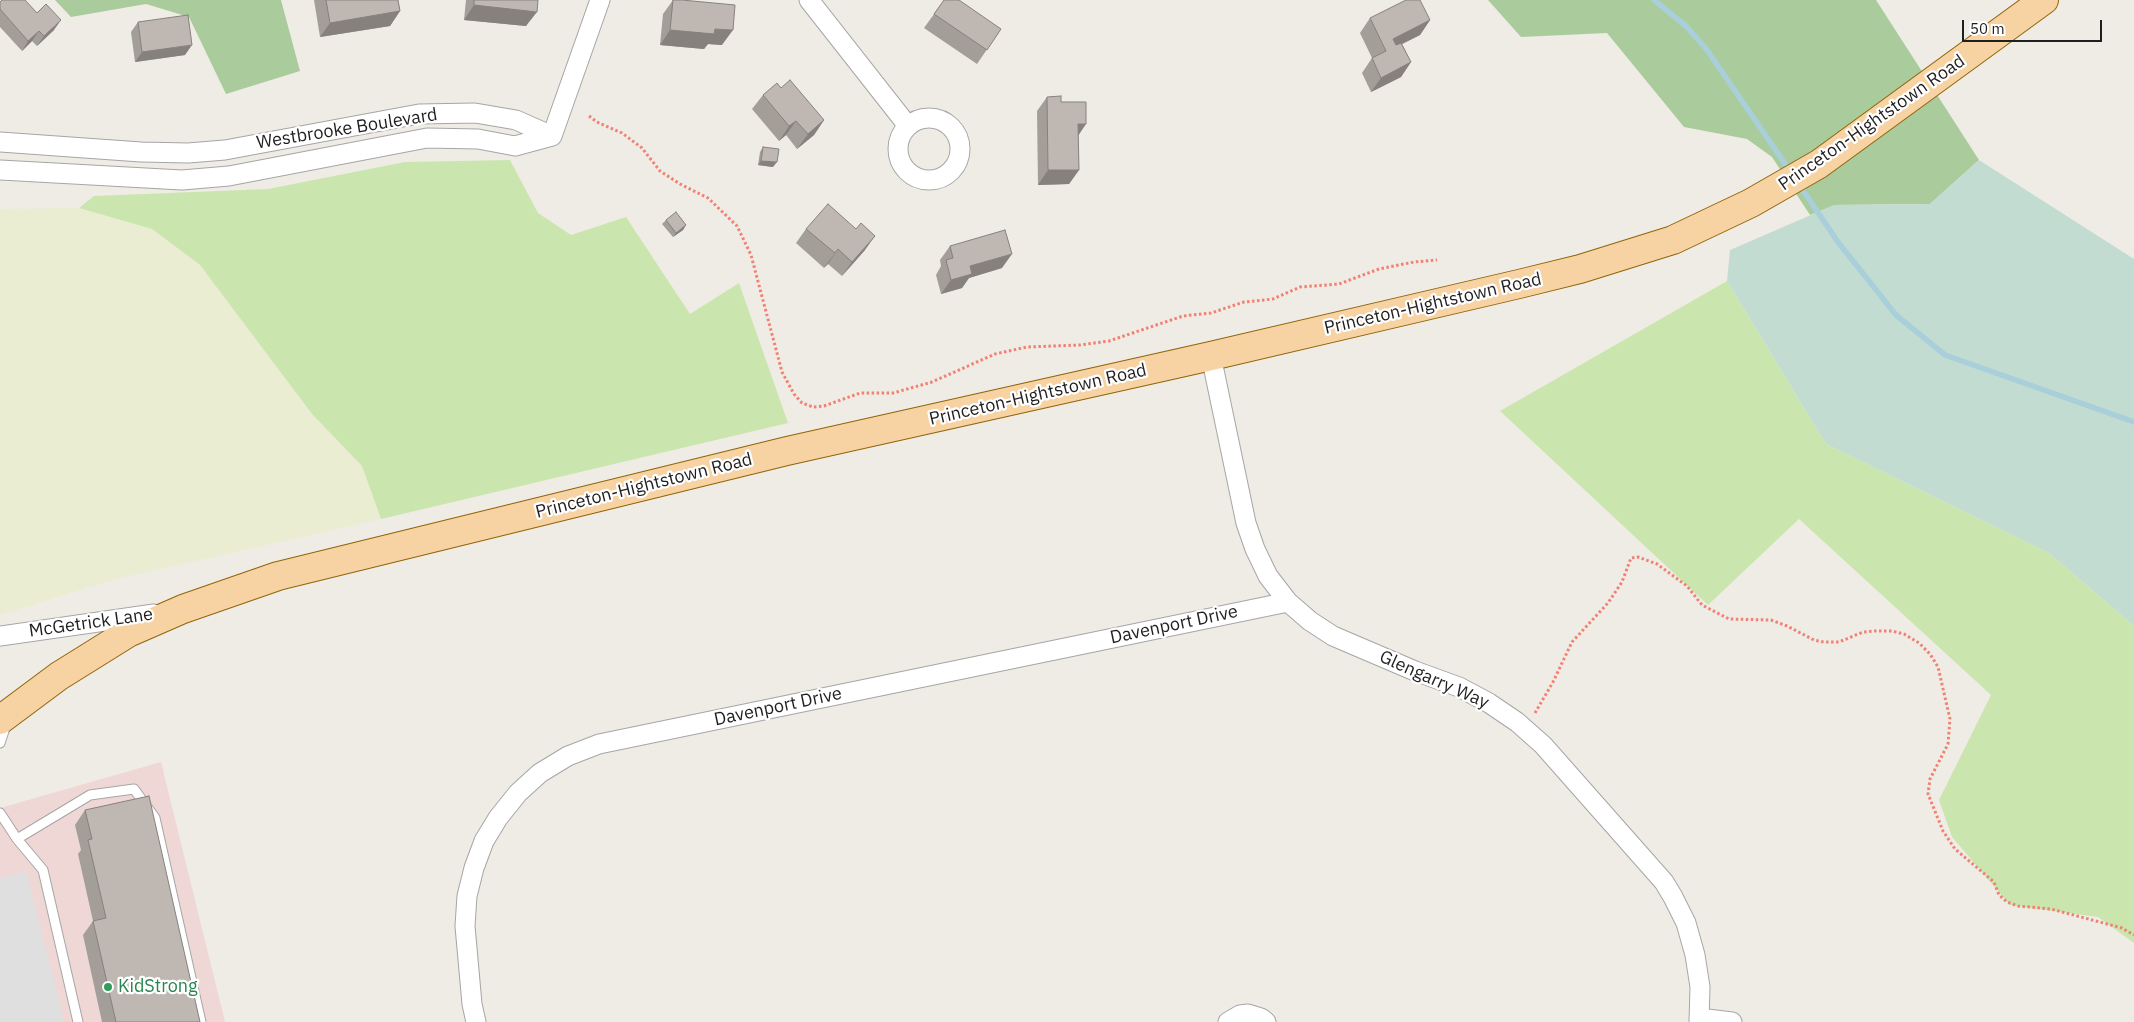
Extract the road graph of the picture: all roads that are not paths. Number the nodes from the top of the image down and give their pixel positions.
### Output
1 (600, 0) edge
2 (809, 0) edge
3 (2044, 0) edge
4 (908, 126) dead end
5 (552, 136) junction
6 (0, 142) edge
7 (0, 170) edge
8 (1211, 356) junction
9 (1288, 602) junction
10 (183, 609) junction
11 (0, 636) edge
12 (5, 716) edge
13 (0, 743) edge
14 (0, 813) edge
15 (18, 839) junction
16 (1699, 1020) edge
17 (78, 1022) edge
18 (201, 1022) edge
19 (476, 1022) edge
20 (1228, 1022) edge
21 (1266, 1022) edge
22 (1732, 1022) edge

1 - 5 street
2 - 4 street
3 - 8 main road, Princeton-Hightstown Road
5 - 6 street, Westbrooke Boulevard
5 - 7 street, Westbrooke Boulevard
8 - 9 street, Glengarry Way
8 - 10 main road, Princeton-Hightstown Road
9 - 16 street, Glengarry Way
9 - 19 street, Davenport Drive
10 - 11 street, McGetrick Lane
10 - 12 main road, Princeton-Hightstown Road
12 - 13 lane
14 - 15 lane
15 - 17 lane
15 - 18 lane
16 - 22 street
20 - 21 street

